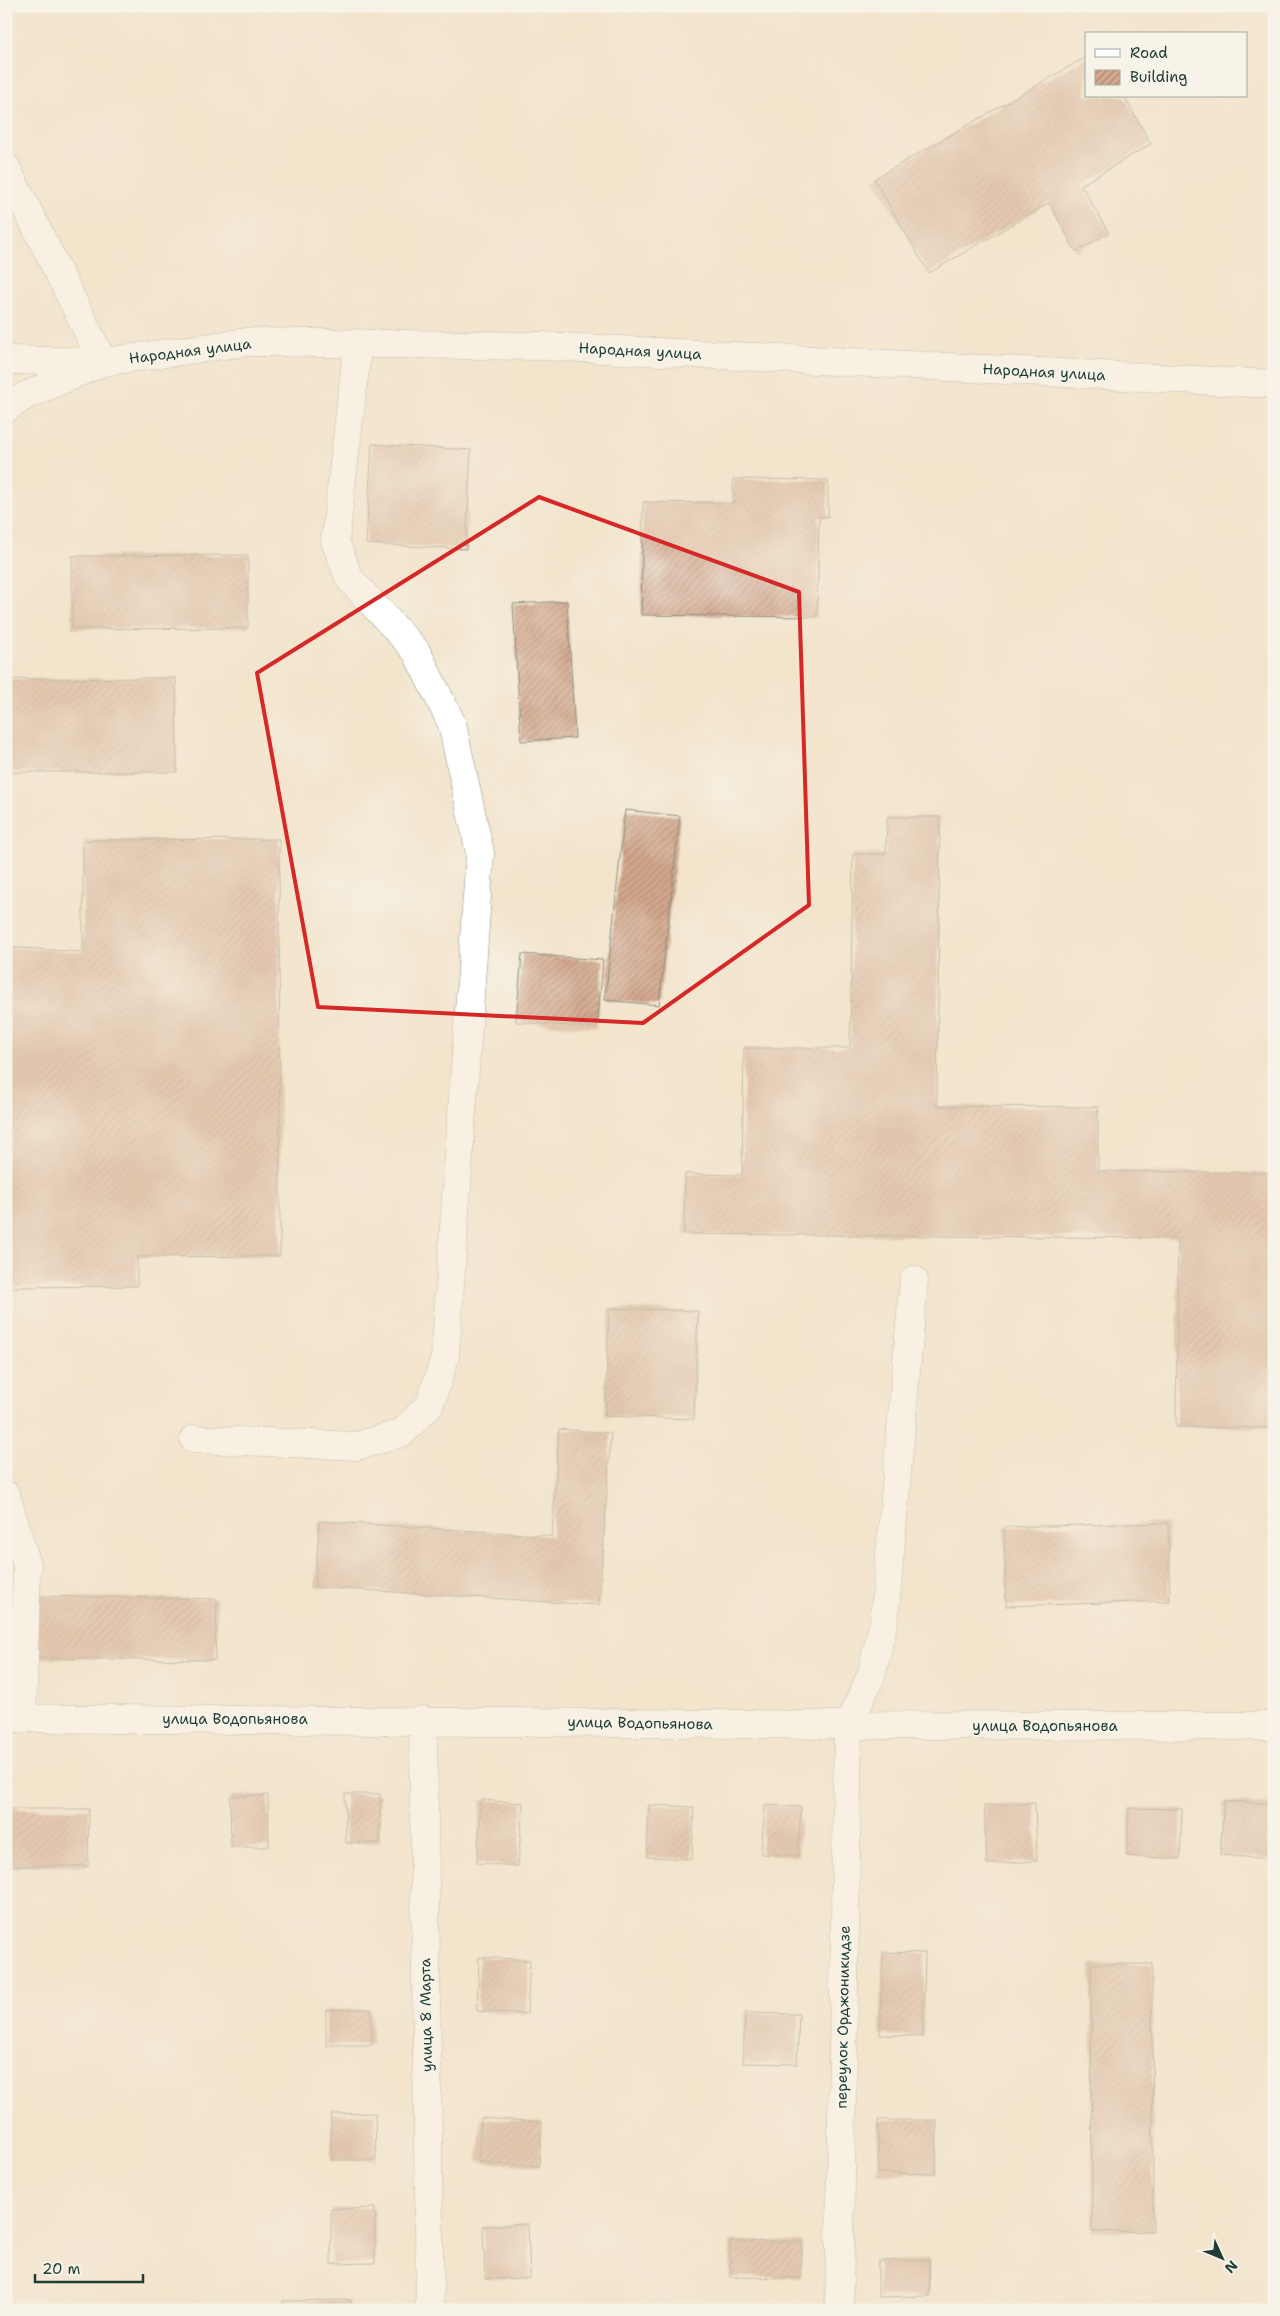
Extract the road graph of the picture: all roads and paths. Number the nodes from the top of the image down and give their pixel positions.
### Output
1 (6, 167) edge
2 (358, 344) junction
3 (6, 360) edge
4 (103, 362) junction
5 (1274, 384) edge
6 (6, 409) edge
7 (914, 1280) dead end
8 (194, 1439) dead end
9 (6, 1495) edge
10 (14, 1718) edge
11 (423, 1720) junction
12 (848, 1725) junction
13 (1274, 1726) edge
14 (430, 2310) edge
15 (839, 2310) edge

1 - 4 street
2 - 4 street, Народная улица
2 - 5 street, Народная улица
2 - 8 street
3 - 4 street, Народная улица
4 - 6 street
7 - 12 street
9 - 10 street
10 - 11 street, улица Водопьянова
11 - 12 street, улица Водопьянова
11 - 14 street, улица 8 Марта
12 - 13 street, улица Водопьянова
12 - 15 street, переулок Орджоникидзе

